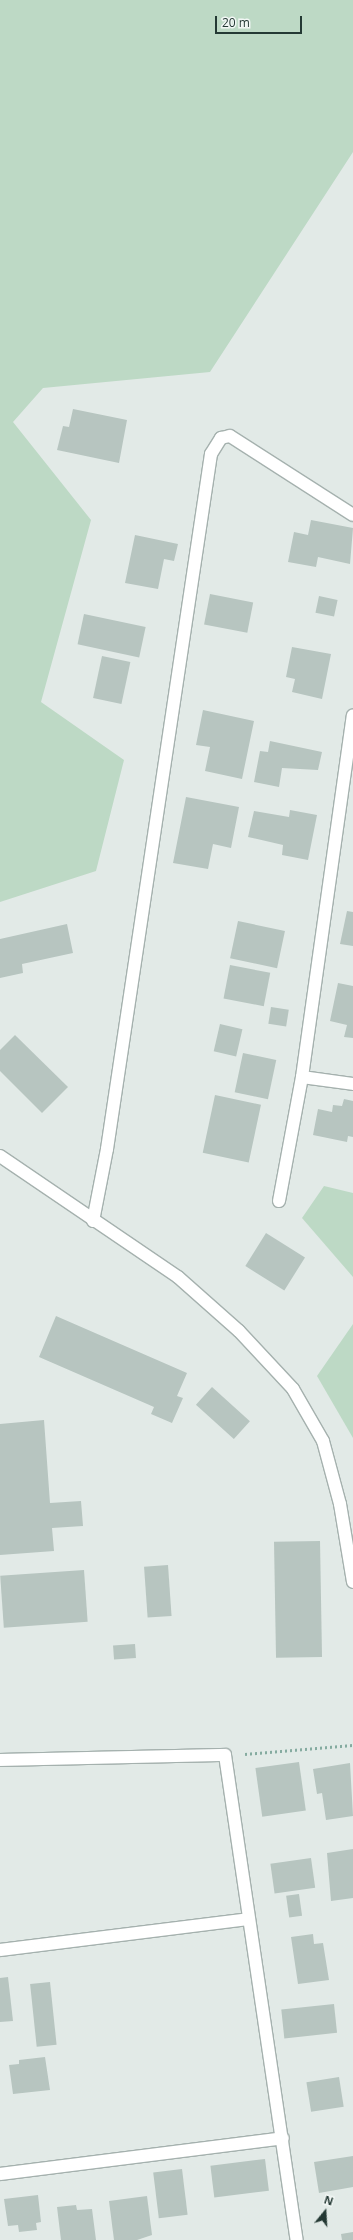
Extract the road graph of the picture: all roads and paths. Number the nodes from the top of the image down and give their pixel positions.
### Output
1 (353, 515) edge
2 (353, 716) edge
3 (302, 1077) junction
4 (353, 1084) edge
5 (0, 1156) edge
6 (279, 1201) dead end
7 (93, 1221) junction
8 (353, 1582) edge
9 (353, 1745) edge
10 (225, 1755) junction
11 (0, 1760) edge
12 (248, 1919) junction
13 (0, 1950) edge
14 (283, 2138) junction
15 (0, 2174) edge
16 (297, 2240) edge

1 - 7 street
2 - 3 street
3 - 4 street
3 - 6 street
5 - 7 street
7 - 8 street
9 - 10 path
10 - 11 street
10 - 12 street
12 - 13 street
12 - 14 street
14 - 15 street
14 - 16 street

